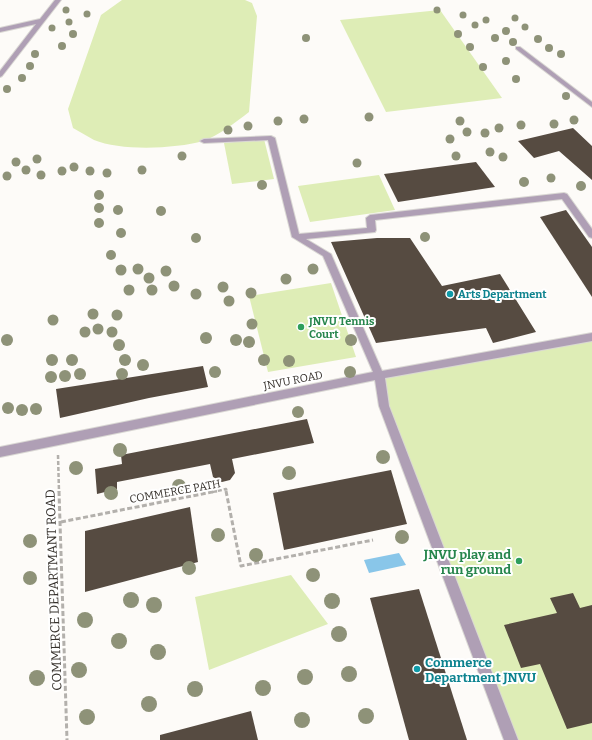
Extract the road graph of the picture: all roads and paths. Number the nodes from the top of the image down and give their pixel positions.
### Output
1 (58, 0) edge
2 (41, 21) junction
3 (0, 30) edge
4 (518, 48) dead end
5 (0, 74) edge
6 (592, 105) edge
7 (204, 141) dead end
8 (592, 235) edge
9 (296, 237) junction
10 (592, 337) edge
11 (379, 375) junction
12 (58, 440) junction
13 (0, 452) edge
14 (61, 522) junction
15 (373, 540) dead end
16 (67, 740) edge
17 (511, 740) edge

1 - 2 street
2 - 3 street
2 - 5 street
4 - 6 street
7 - 9 street
8 - 9 street
9 - 11 street
10 - 11 street, JNVU ROAD
11 - 12 street, JNVU ROAD
11 - 17 street
12 - 13 street, JNVU ROAD
12 - 14 path, COMMERCE DEPARTMANT ROAD
14 - 15 path, COMMERCE PATH
14 - 16 path, COMMERCE DEPARTMANT ROAD

